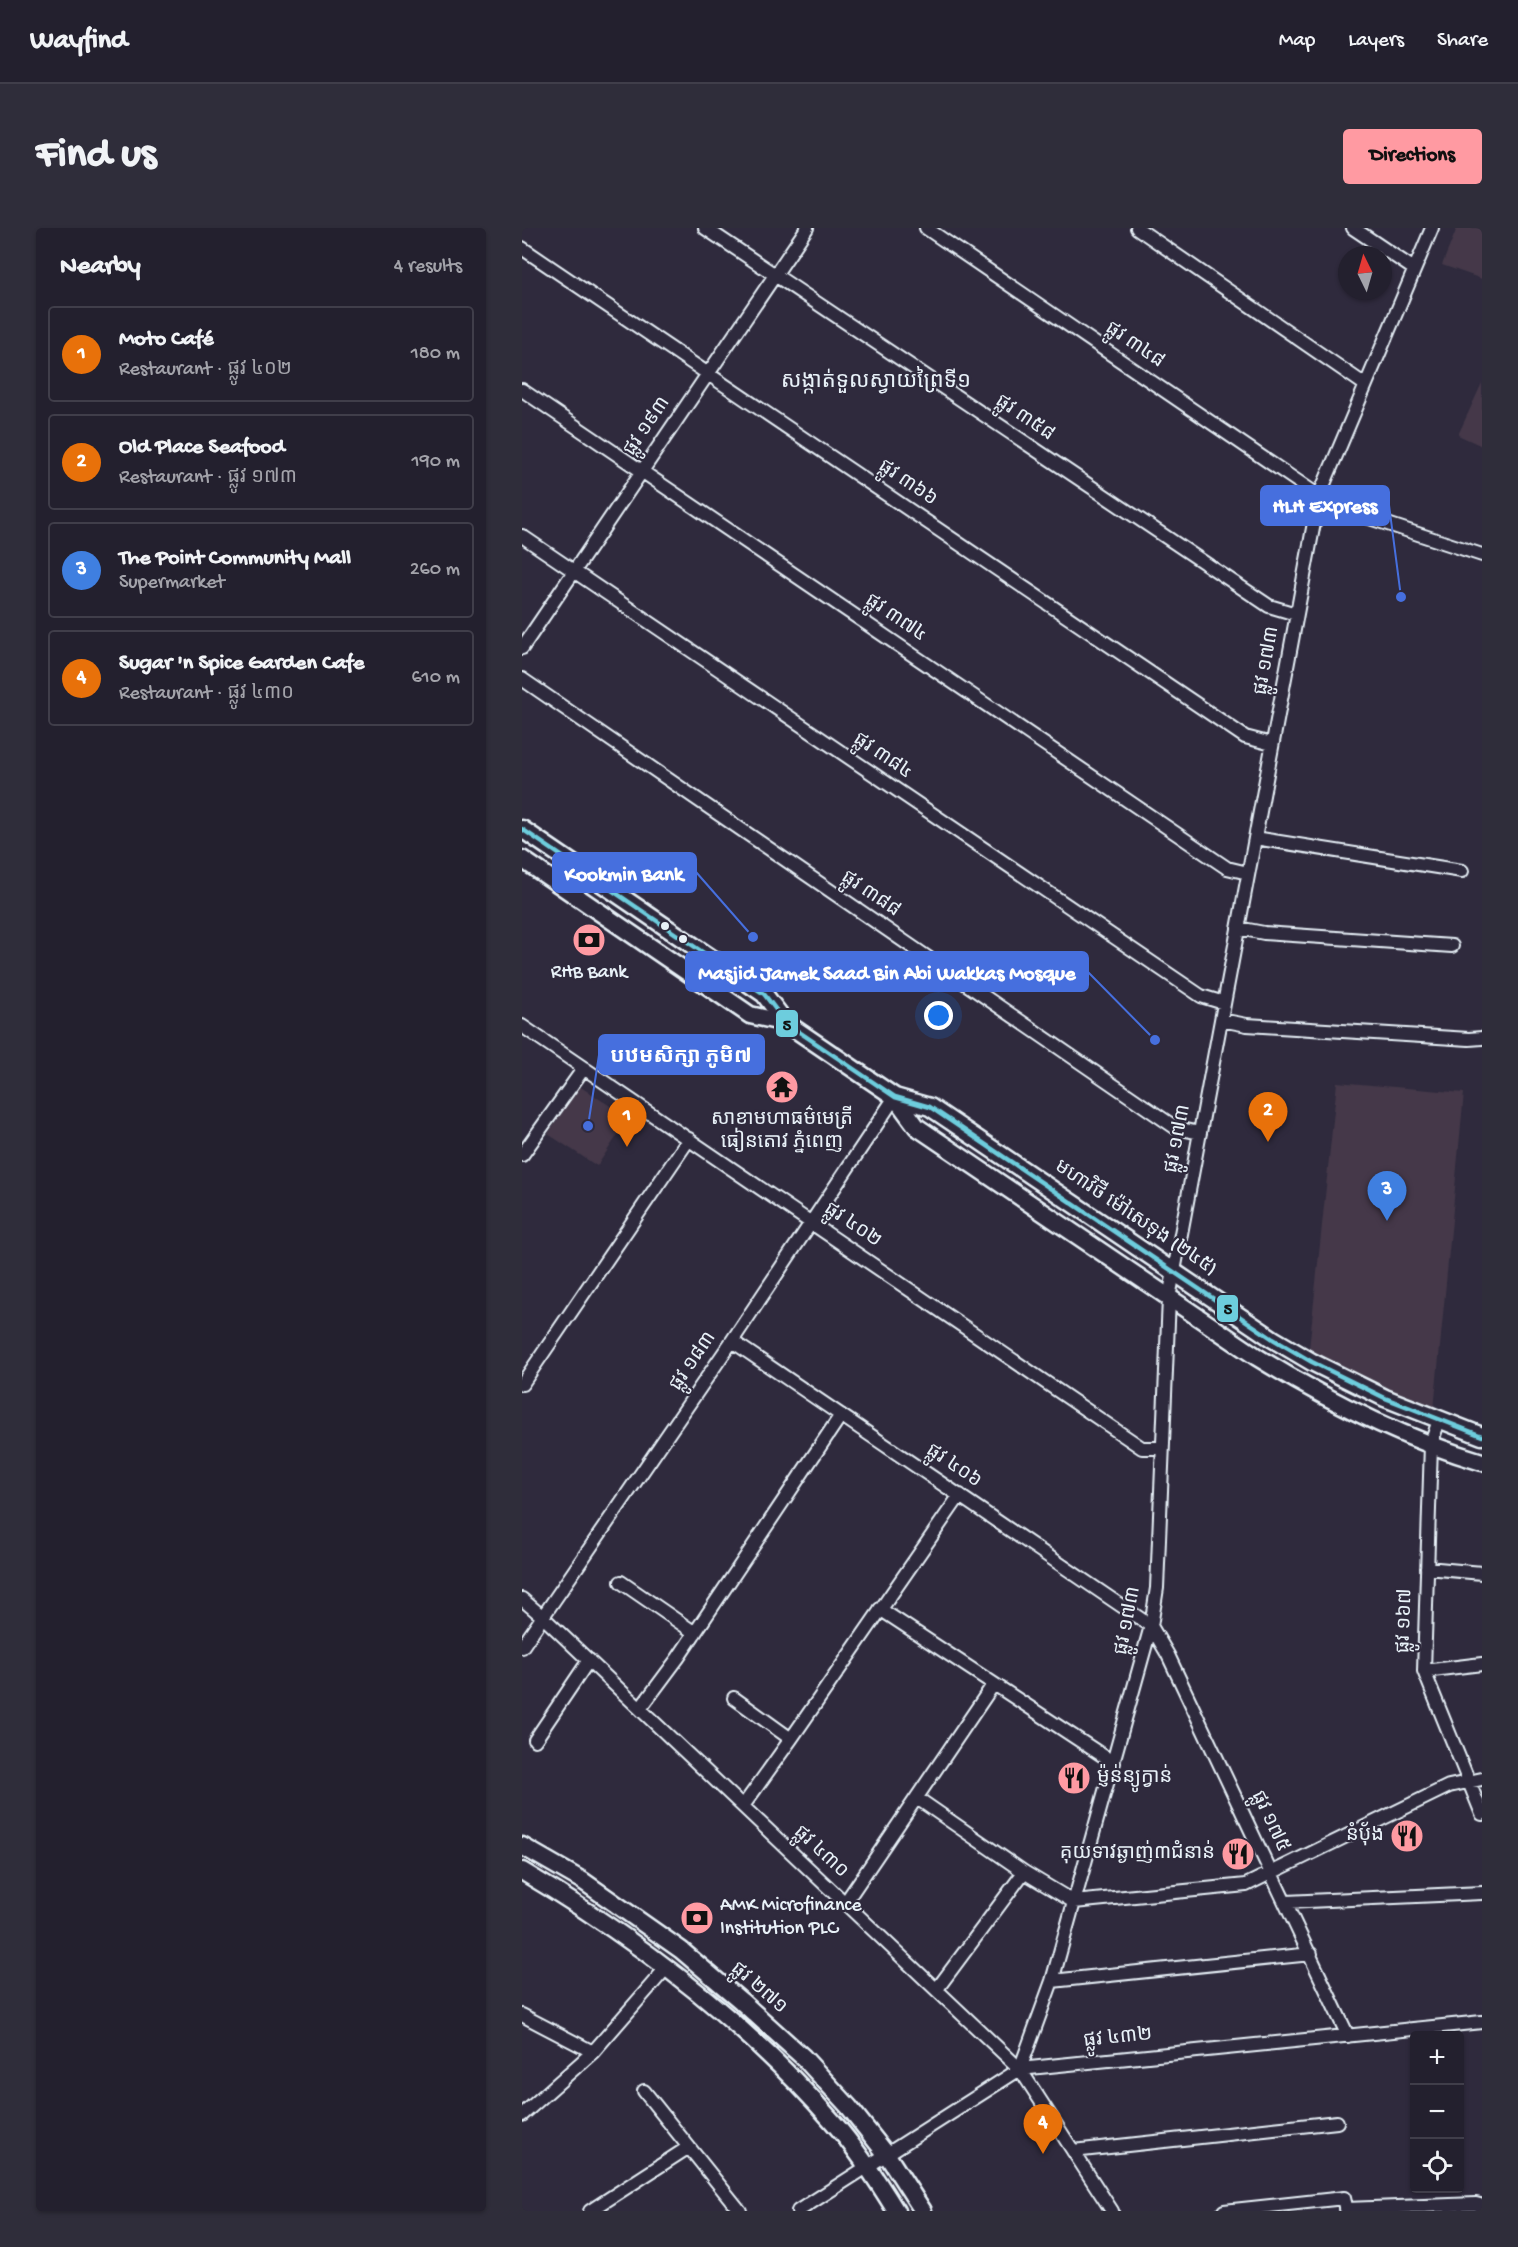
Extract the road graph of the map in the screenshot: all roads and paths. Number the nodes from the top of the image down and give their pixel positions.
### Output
1 (705, 228) edge
2 (807, 228) edge
3 (926, 228) edge
4 (1137, 228) edge
5 (1353, 228) edge
6 (1432, 228) edge
7 (522, 248) edge
8 (1414, 269) junction
9 (774, 276) junction
10 (709, 373) junction
11 (1364, 384) junction
12 (522, 390) edge
13 (642, 471) junction
14 (1319, 496) junction
15 (522, 536) edge
16 (1482, 555) edge
17 (574, 571) junction
18 (1296, 614) junction
19 (522, 648) edge
20 (522, 679) edge
21 (1272, 744) junction
22 (522, 829) edge
23 (1255, 838) junction
24 (522, 859) edge
25 (1462, 871) dead end
26 (1248, 873) junction
27 (1238, 928) junction
28 (1452, 946) dead end
29 (1224, 1003) junction
30 (1221, 1020) junction
31 (786, 1023) junction
32 (522, 1026) edge
33 (1482, 1038) edge
34 (584, 1068) junction
35 (896, 1097) junction
36 (1200, 1133) junction
37 (689, 1139) junction
38 (522, 1155) edge
39 (1066, 1198) junction
40 (1052, 1218) junction
41 (812, 1223) junction
42 (1174, 1271) junction
43 (1169, 1298) junction
44 (732, 1341) junction
45 (522, 1384) edge
46 (841, 1415) junction
47 (1439, 1420) junction
48 (1482, 1436) edge
49 (1431, 1444) junction
50 (1162, 1448) junction
51 (1482, 1462) edge
52 (960, 1495) junction
53 (1427, 1568) junction
54 (1482, 1572) edge
55 (621, 1581) dead end
56 (522, 1599) edge
57 (880, 1609) junction
58 (543, 1617) junction
59 (1151, 1626) junction
60 (694, 1633) junction
61 (522, 1647) edge
62 (589, 1660) junction
63 (1482, 1664) edge
64 (1424, 1671) junction
65 (993, 1685) junction
66 (734, 1698) dead end
67 (640, 1709) junction
68 (791, 1739) junction
69 (535, 1740) dead end
70 (1114, 1763) junction
71 (1482, 1779) edge
72 (1468, 1780) junction
73 (917, 1798) junction
74 (742, 1806) junction
75 (1482, 1814) edge
76 (522, 1845) edge
77 (522, 1871) edge
78 (1024, 1872) junction
79 (1272, 1874) junction
80 (1482, 1893) edge
81 (1074, 1902) junction
82 (1286, 1902) junction
83 (845, 1903) junction
84 (1311, 1954) junction
85 (667, 1966) junction
86 (1052, 1981) junction
87 (937, 1989) junction
88 (522, 2014) edge
89 (1482, 2022) edge
90 (1348, 2036) junction
91 (593, 2052) junction
92 (1020, 2069) junction
93 (644, 2091) dead end
94 (522, 2115) edge
95 (1337, 2122) dead end
96 (689, 2147) junction
97 (1073, 2151) junction
98 (887, 2155) junction
99 (869, 2168) junction
100 (1346, 2206) edge
101 (590, 2211) edge
102 (740, 2211) edge
103 (798, 2211) edge
104 (896, 2211) edge
105 (923, 2211) edge
106 (1112, 2211) edge
107 (1224, 2211) edge
108 (1482, 2211) edge

1 - 9 street, ផ្លូវ ៣៥៨
2 - 9 street, ផ្លូវ ១៩៣
3 - 14 street, ផ្លូវ ៣៤៨
4 - 11 street
5 - 8 street
6 - 8 street, ផ្លូវ ១៧៣
7 - 10 street, ផ្លូវ ៣៦៦
8 - 11 street, ផ្លូវ ១៧៣
9 - 10 street, ផ្លូវ ១៩៣
9 - 18 street, ផ្លូវ ៣៥៨
10 - 13 street, ផ្លូវ ១៩៣
10 - 21 street, ផ្លូវ ៣៦៦
11 - 14 street, ផ្លូវ ១៧៣
12 - 13 street, ផ្លូវ ៣៧៤
13 - 17 street, ផ្លូវ ១៩៣
13 - 26 street, ផ្លូវ ៣៧៤
14 - 16 street, ផ្លូវ ៣៤៨
14 - 18 street, ផ្លូវ ១៧៣
15 - 17 street, ផ្លូវ ៣៨៤
17 - 19 street, ផ្លូវ ១៩៣
17 - 29 street, ផ្លូវ ៣៨៤
18 - 21 street, ផ្លូវ ១៧៣
20 - 36 street, ផ្លូវ ៣៨៨
21 - 23 street, ផ្លូវ ១៧៣
22 - 31 main road, មហាវិថី ម៉ៅសេទុង (២៤៥)
23 - 25 street
23 - 26 street, ផ្លូវ ១៧៣
24 - 31 main road, មហាវិថី ម៉ៅសេទុង (២៤៥)
26 - 27 street, ផ្លូវ ១៧៣
27 - 28 street
27 - 29 street, ផ្លូវ ១៧៣
29 - 30 street, ផ្លូវ ១៧៣
30 - 33 street
30 - 36 street, ផ្លូវ ១៧៣
31 - 35 main road, មហាវិថី ម៉ៅសេទុង (២៤៥)
32 - 34 street, ផ្លូវ ៤០២
34 - 37 street, ផ្លូវ ៤០២
34 - 38 street
35 - 39 main road, មហាវិថី ម៉ៅសេទុង (២៤៥)
35 - 40 main road, មហាវិថី ម៉ៅសេទុង (២៤៥)
35 - 41 street, ផ្លូវ ១៨៣
36 - 42 street, ផ្លូវ ១៧៣
37 - 41 street, ផ្លូវ ៤០២
37 - 45 street
39 - 40 main road
39 - 42 main road, មហាវិថី ម៉ៅសេទុង (២៤៥)
40 - 43 main road, មហាវិថី ម៉ៅសេទុង (២៤៥)
41 - 44 street, ផ្លូវ ១៨៣
41 - 50 street, ផ្លូវ ៤០២
42 - 43 street, ផ្លូវ ១៧៣
42 - 47 main road, មហាវិថី ម៉ៅសេទុង (២៤៥)
43 - 49 main road, មហាវិថី ម៉ៅសេទុង (២៤៥)
43 - 50 street, ផ្លូវ ១៧៣
44 - 46 street, ផ្លូវ ៤០៦
44 - 58 street, ផ្លូវ ១៨៣
46 - 52 street, ផ្លូវ ៤០៦
46 - 60 street
47 - 48 main road, មហាវិថី ម៉ៅសេទុង (២៤៥)
47 - 49 street, ផ្លូវ ១៦៧
49 - 51 main road, មហាវិថី ម៉ៅសេទុង (២៤៥)
49 - 53 street, ផ្លូវ ១៦៧
50 - 59 street, ផ្លូវ ១៧៣
52 - 57 street
52 - 59 street, ផ្លូវ ៤០៦
53 - 54 street
53 - 64 street, ផ្លូវ ១៦៧
55 - 60 street
56 - 58 street, ផ្លូវ ៤៣០
57 - 65 street
57 - 68 street
58 - 61 street, ផ្លូវ ១៨៣
58 - 62 street, ផ្លូវ ៤៣០
59 - 70 street, ផ្លូវ ១៧៣
59 - 79 street, ផ្លូវ ១៧៥
60 - 67 street
62 - 67 street, ផ្លូវ ៤៣០
62 - 69 street
63 - 64 street
64 - 72 street, ផ្លូវ ១៦៧
65 - 70 street
65 - 73 street
66 - 68 street
67 - 74 street, ផ្លូវ ៤៣០
68 - 74 street
70 - 81 street, ផ្លូវ ១៧៣
71 - 72 street
72 - 75 street, ផ្លូវ ១៦៧
72 - 79 street
73 - 78 street
73 - 83 street
74 - 83 street, ផ្លូវ ៤៣០
76 - 98 main road, ផ្លូវ ២៧១
77 - 85 main road, ផ្លូវ ២៧១
78 - 81 street
78 - 87 street
79 - 81 street
79 - 82 street, ផ្លូវ ១៧៥
80 - 82 street
81 - 86 street, ផ្លូវ ១៧៣
82 - 84 street, ផ្លូវ ១៧៥
83 - 87 street, ផ្លូវ ៤៣០
84 - 86 street
84 - 90 street, ផ្លូវ ១៧៥
85 - 91 street
85 - 99 main road, ផ្លូវ ២៧១
86 - 92 street, ផ្លូវ ១៧៣
87 - 92 street, ផ្លូវ ៤៣០
88 - 91 street
89 - 90 street, ផ្លូវ ៤៣២
90 - 92 street, ផ្លូវ ៤៣២
91 - 94 street
92 - 97 street, ផ្លូវ ៤៣០
92 - 98 street, ផ្លូវ ៤៣២
93 - 96 street
95 - 97 street
96 - 101 street
96 - 102 street
97 - 106 street, ផ្លូវ ៤៣០
98 - 99 street, ផ្លូវ ៤៣២
98 - 105 main road, ផ្លូវ ២៧១
99 - 103 street, ផ្លូវ ៤៣២
99 - 104 main road, ផ្លូវ ២៧១
100 - 107 street
100 - 108 street

